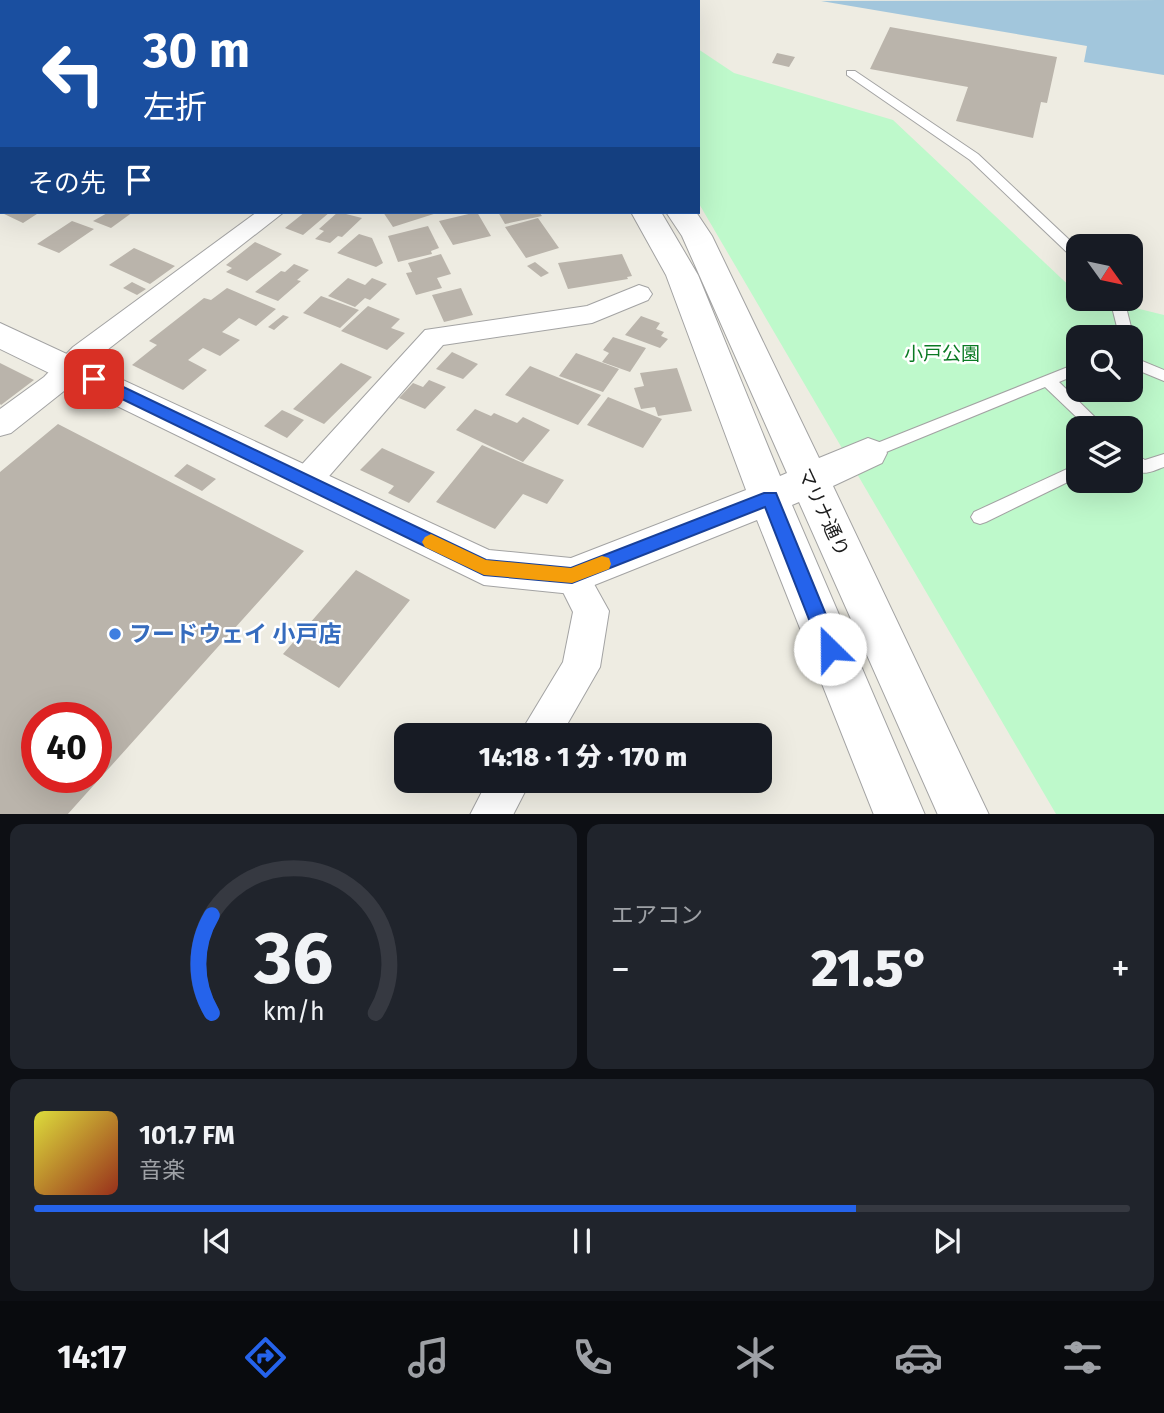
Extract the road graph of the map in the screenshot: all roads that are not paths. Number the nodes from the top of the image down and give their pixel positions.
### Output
1 (851, 73) dead end
2 (269, 214) edge
3 (647, 214) edge
4 (682, 214) edge
5 (1066, 244) edge
6 (639, 294) dead end
7 (0, 335) edge
8 (1143, 367) edge
9 (71, 368) junction
10 (1066, 373) edge
11 (1164, 376) edge
12 (1047, 380) junction
13 (1085, 416) edge
14 (0, 425) edge
15 (868, 453) joint
16 (1164, 460) edge
17 (1143, 462) edge
18 (1066, 476) edge
19 (306, 481) junction
20 (809, 481) junction
21 (770, 498) junction
22 (980, 517) dead end
23 (572, 576) junction
24 (547, 723) edge
25 (503, 793) edge
26 (490, 814) edge
27 (900, 814) edge
28 (964, 814) edge

1 - 5 lane
2 - 9 street
3 - 21 street
4 - 20 street, マリナ通り
6 - 19 street
7 - 9 street
8 - 11 lane
9 - 14 street
9 - 19 street
10 - 12 lane
12 - 13 lane
12 - 15 lane
15 - 20 street
16 - 17 lane
18 - 22 lane
19 - 23 street
20 - 21 street
20 - 28 street, マリナ通り
21 - 23 street
21 - 27 street
23 - 24 street
25 - 26 street

